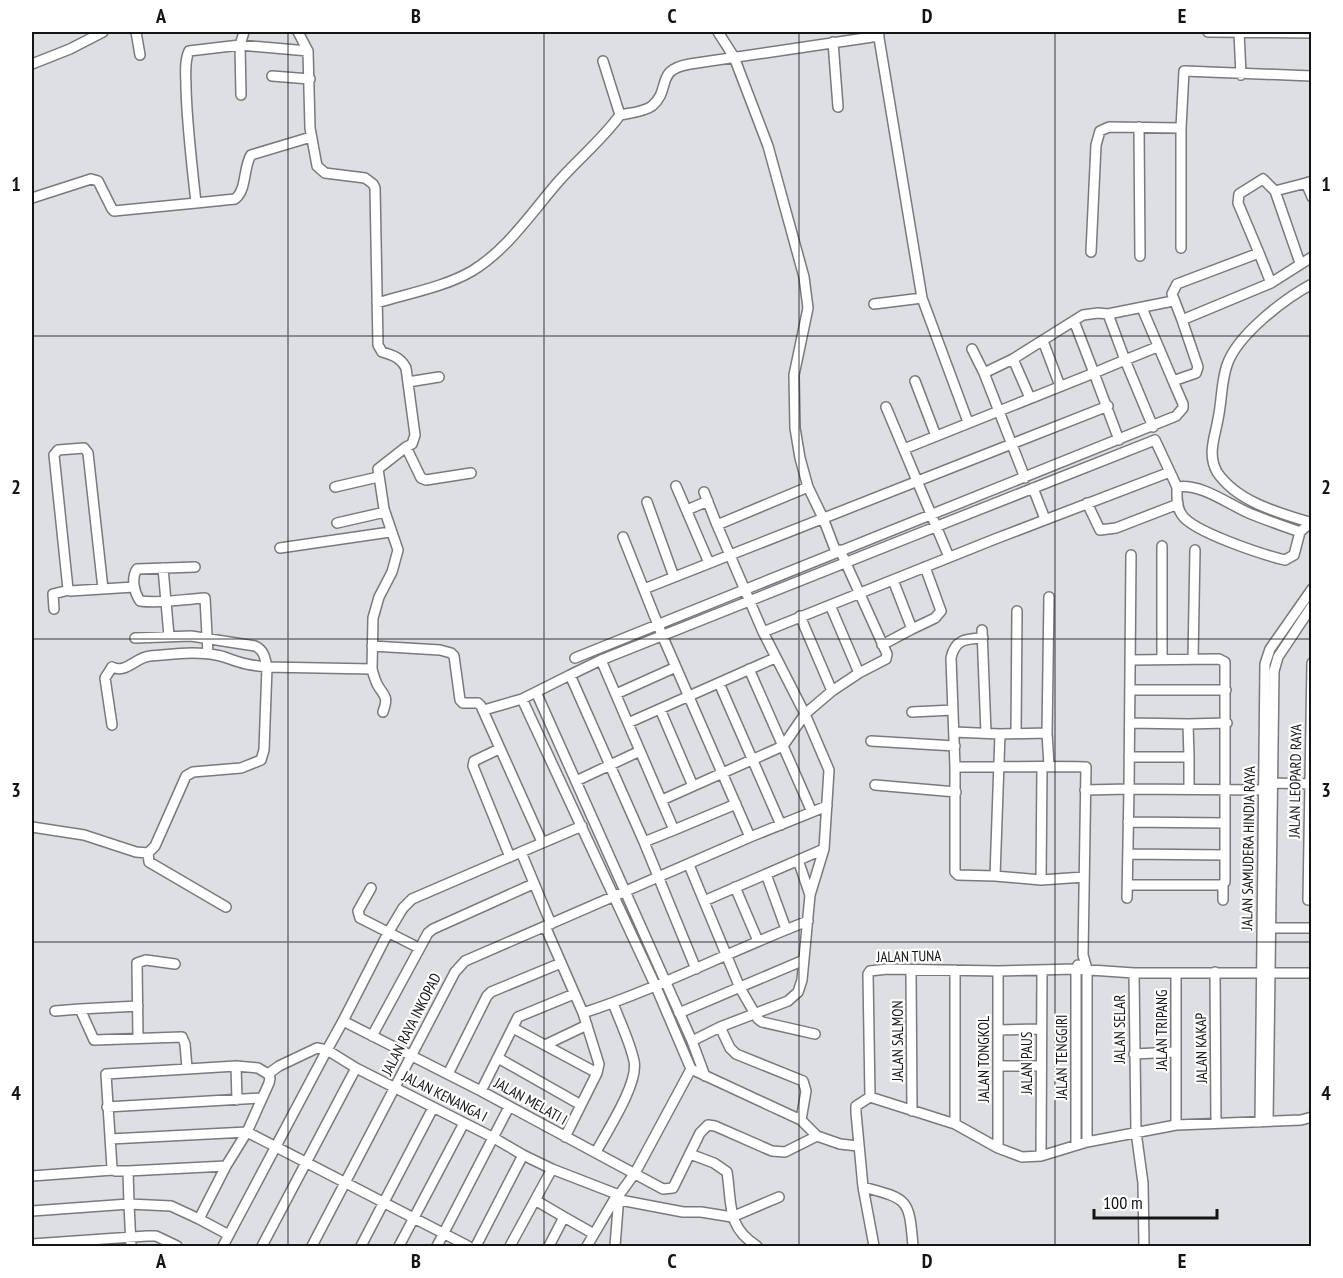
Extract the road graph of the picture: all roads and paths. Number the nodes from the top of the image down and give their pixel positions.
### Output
1 (103, 32) edge
2 (136, 32) edge
3 (244, 32) edge
4 (298, 32) edge
5 (718, 32) edge
6 (1208, 32) edge
7 (1239, 32) edge
8 (1311, 33) edge
9 (879, 34) edge
10 (832, 42) junction
11 (240, 45) junction
12 (308, 51) junction
13 (140, 56) dead end
14 (734, 57) junction
15 (603, 61) dead end
16 (32, 64) edge
17 (1241, 75) junction
18 (272, 76) dead end
19 (1311, 76) edge
20 (310, 79) junction
21 (241, 95) dead end
22 (837, 107) dead end
23 (620, 115) junction
24 (1139, 126) junction
25 (1181, 128) junction
26 (311, 137) junction
27 (1309, 182) edge
28 (1275, 191) junction
29 (1311, 197) edge
30 (32, 198) edge
31 (196, 203) junction
32 (1181, 248) dead end
33 (1091, 252) dead end
34 (1259, 253) junction
35 (1140, 256) dead end
36 (1311, 256) edge
37 (1300, 263) junction
38 (1271, 283) junction
39 (1311, 284) edge
40 (922, 298) junction
41 (1173, 301) junction
42 (376, 303) junction
43 (874, 304) dead end
44 (1142, 308) junction
45 (1108, 314) junction
46 (1182, 320) junction
47 (1074, 321) junction
48 (1043, 341) junction
49 (1157, 347) junction
50 (972, 350) dead end
51 (1013, 359) junction
52 (1125, 360) junction
53 (984, 373) junction
54 (1094, 373) junction
55 (439, 377) dead end
56 (915, 381) dead end
57 (1173, 381) junction
58 (408, 382) junction
59 (1060, 386) junction
60 (1030, 398) junction
61 (1108, 406) junction
62 (886, 407) dead end
63 (999, 410) junction
64 (968, 422) junction
65 (1153, 427) junction
66 (936, 436) junction
67 (1119, 440) junction
68 (1011, 444) junction
69 (406, 447) junction
70 (904, 449) junction
71 (1170, 471) junction
72 (471, 473) dead end
73 (378, 477) junction
74 (1025, 478) junction
75 (917, 481) junction
76 (676, 486) dead end
77 (335, 487) dead end
78 (808, 487) junction
79 (1177, 487) junction
80 (1033, 488) junction
81 (647, 502) dead end
82 (1087, 502) junction
83 (1178, 504) junction
84 (687, 510) junction
85 (385, 512) junction
86 (931, 516) junction
87 (823, 518) junction
88 (1045, 519) junction
89 (337, 523) dead end
90 (1311, 523) edge
91 (717, 525) junction
92 (936, 525) junction
93 (390, 532) junction
94 (1300, 532) junction
95 (623, 537) dead end
96 (1162, 546) dead end
97 (280, 548) dead end
98 (1195, 550) dead end
99 (729, 555) junction
100 (1131, 555) dead end
101 (842, 556) junction
102 (949, 557) junction
103 (709, 563) junction
104 (195, 567) dead end
105 (925, 567) junction
106 (163, 568) junction
107 (674, 577) junction
108 (893, 580) junction
109 (134, 587) junction
110 (644, 589) junction
111 (1311, 589) edge
112 (69, 590) junction
113 (103, 590) junction
114 (859, 593) junction
115 (747, 596) junction
116 (1049, 597) dead end
117 (166, 602) junction
118 (830, 605) junction
119 (1311, 606) edge
120 (54, 609) dead end
121 (1017, 611) dead end
122 (800, 616) junction
123 (658, 624) junction
124 (912, 629) junction
125 (763, 632) junction
126 (169, 636) junction
127 (662, 636) junction
128 (135, 638) dead end
129 (208, 638) junction
130 (882, 645) junction
131 (372, 646) junction
132 (208, 654) junction
133 (575, 658) dead end
134 (776, 658) junction
135 (1162, 659) junction
136 (1194, 659) junction
137 (601, 660) junction
138 (1130, 660) junction
139 (1311, 663) edge
140 (267, 667) junction
141 (676, 667) junction
142 (372, 669) junction
143 (749, 669) junction
144 (859, 673) junction
145 (570, 675) junction
146 (719, 683) junction
147 (1130, 690) junction
148 (1226, 690) junction
149 (832, 691) junction
150 (536, 692) junction
151 (616, 694) junction
152 (689, 698) junction
153 (522, 699) junction
154 (660, 709) junction
155 (484, 710) junction
156 (953, 710) junction
157 (383, 712) dead end
158 (912, 712) dead end
159 (805, 714) junction
160 (628, 723) junction
161 (1130, 723) junction
162 (1227, 723) junction
163 (1188, 724) junction
164 (112, 725) dead end
165 (1311, 730) edge
166 (954, 732) junction
167 (986, 733) junction
168 (1016, 733) junction
169 (1047, 733) junction
170 (1000, 734) junction
171 (871, 741) dead end
172 (783, 746) junction
173 (955, 746) junction
174 (499, 749) junction
175 (640, 751) junction
176 (1129, 757) junction
177 (1269, 757) junction
178 (1189, 758) junction
179 (1311, 758) edge
180 (753, 760) junction
181 (610, 766) junction
182 (1045, 766) junction
183 (956, 767) junction
184 (999, 767) junction
185 (723, 773) junction
186 (576, 781) junction
187 (1273, 783) junction
188 (1311, 784) edge
189 (875, 785) dead end
190 (693, 786) junction
191 (1129, 789) junction
192 (1189, 789) junction
193 (1226, 789) junction
194 (1085, 790) junction
195 (1264, 790) junction
196 (956, 792) junction
197 (662, 800) junction
198 (736, 804) junction
199 (827, 806) junction
200 (812, 812) junction
201 (1311, 819) edge
202 (1128, 822) junction
203 (1225, 823) junction
204 (781, 825) junction
205 (582, 826) junction
206 (32, 827) edge
207 (674, 830) junction
208 (750, 837) junction
209 (542, 842) junction
210 (644, 842) junction
211 (824, 849) junction
212 (1310, 850) edge
213 (148, 852) junction
214 (521, 852) junction
215 (1128, 854) junction
216 (1225, 855) junction
217 (510, 857) junction
218 (798, 860) junction
219 (689, 865) junction
220 (766, 874) junction
221 (995, 876) junction
222 (1084, 877) junction
223 (659, 878) junction
224 (1041, 880) junction
225 (533, 884) junction
226 (1223, 884) junction
227 (1128, 885) junction
228 (735, 887) junction
229 (1310, 887) edge
230 (371, 888) dead end
231 (624, 893) junction
232 (810, 896) junction
233 (613, 898) junction
234 (1127, 898) dead end
235 (1223, 900) dead end
236 (1308, 900) dead end
237 (704, 901) junction
238 (226, 908) dead end
239 (1266, 913) junction
240 (808, 921) junction
241 (548, 925) junction
242 (1266, 928) junction
243 (1311, 928) edge
244 (786, 929) junction
245 (388, 933) junction
246 (758, 941) junction
247 (419, 948) junction
248 (726, 955) junction
249 (1083, 955) junction
250 (804, 960) junction
251 (561, 963) junction
252 (175, 964) dead end
253 (696, 969) junction
254 (1076, 969) junction
255 (1087, 969) junction
256 (956, 970) junction
257 (911, 971) junction
258 (998, 971) junction
259 (1042, 971) junction
260 (1215, 972) junction
261 (1134, 973) junction
262 (1176, 973) junction
263 (1265, 973) junction
264 (1311, 973) edge
265 (665, 982) junction
266 (656, 987) junction
267 (740, 988) junction
268 (574, 994) junction
269 (613, 1003) junction
270 (138, 1006) junction
271 (80, 1009) junction
272 (55, 1011) dead end
273 (583, 1013) junction
274 (679, 1013) junction
275 (755, 1015) junction
276 (343, 1021) junction
277 (587, 1025) junction
278 (513, 1028) junction
279 (720, 1028) junction
280 (1041, 1029) junction
281 (998, 1030) junction
282 (815, 1034) dead end
283 (372, 1035) junction
284 (138, 1038) junction
285 (692, 1041) junction
286 (545, 1045) junction
287 (327, 1050) junction
288 (1175, 1052) junction
289 (1134, 1054) junction
290 (412, 1056) junction
291 (498, 1058) junction
292 (236, 1066) junction
293 (998, 1066) junction
294 (1041, 1066) junction
295 (187, 1068) junction
296 (356, 1068) junction
297 (691, 1069) junction
298 (597, 1073) junction
299 (268, 1074) junction
300 (448, 1074) junction
301 (705, 1076) junction
302 (395, 1087) junction
303 (481, 1091) junction
304 (870, 1097) junction
305 (261, 1098) junction
306 (237, 1100) junction
307 (581, 1105) junction
308 (107, 1107) junction
309 (508, 1107) junction
310 (433, 1108) junction
311 (912, 1111) junction
312 (1311, 1117) edge
313 (801, 1120) junction
314 (1264, 1122) junction
315 (464, 1123) junction
316 (1216, 1123) junction
317 (956, 1124) junction
318 (1176, 1125) junction
319 (247, 1132) junction
320 (1136, 1132) junction
321 (817, 1136) junction
322 (565, 1137) junction
323 (494, 1138) junction
324 (110, 1139) junction
325 (1087, 1142) junction
326 (1076, 1145) junction
327 (858, 1146) junction
328 (275, 1147) junction
329 (998, 1148) junction
330 (596, 1152) junction
331 (690, 1154) junction
332 (523, 1155) junction
333 (1041, 1156) junction
334 (306, 1164) junction
335 (226, 1166) junction
336 (552, 1169) junction
337 (113, 1170) junction
338 (128, 1171) junction
339 (634, 1173) junction
340 (32, 1176) edge
341 (344, 1183) junction
342 (863, 1187) junction
343 (619, 1197) junction
344 (779, 1197) dead end
345 (535, 1200) junction
346 (384, 1202) junction
347 (129, 1204) junction
348 (32, 1211) edge
349 (414, 1217) junction
350 (564, 1217) junction
351 (732, 1217) junction
352 (199, 1219) junction
353 (444, 1233) junction
354 (594, 1234) junction
355 (229, 1235) junction
356 (131, 1241) edge
357 (32, 1244) edge
358 (177, 1246) edge
359 (223, 1246) edge
360 (262, 1246) edge
361 (312, 1246) edge
362 (361, 1246) edge
363 (399, 1246) edge
364 (437, 1246) edge
365 (468, 1246) edge
366 (476, 1246) edge
367 (510, 1246) edge
368 (549, 1246) edge
369 (588, 1246) edge
370 (615, 1246) edge
371 (757, 1246) edge
372 (874, 1246) edge
373 (914, 1246) edge
374 (1144, 1246) edge

1 - 16 street
2 - 13 street
3 - 11 street
4 - 12 street
5 - 14 street
6 - 7 street
7 - 8 street
7 - 17 street
9 - 10 street
9 - 40 street
10 - 14 street
10 - 22 street
11 - 12 street
11 - 21 street
11 - 31 street
12 - 20 street
14 - 23 street
14 - 78 street
15 - 23 street
17 - 19 street
17 - 25 street
18 - 20 street
20 - 26 street
23 - 42 street
24 - 25 street
24 - 33 street
24 - 35 street
25 - 32 street
26 - 31 street
26 - 42 street
27 - 28 street
27 - 29 street
28 - 34 street
28 - 37 street
30 - 31 street
34 - 38 street
34 - 41 street
36 - 37 street
37 - 38 street
38 - 46 street
39 - 90 street
40 - 43 street
40 - 64 street
41 - 44 street
41 - 46 street
42 - 58 street
44 - 45 street
44 - 49 street
45 - 47 street
45 - 52 street
46 - 57 street
47 - 48 street
47 - 54 street
48 - 51 street
48 - 59 street
49 - 52 street
49 - 57 street
50 - 53 street
51 - 53 street
51 - 60 street
52 - 54 street
52 - 65 street
53 - 63 street
54 - 59 street
54 - 61 street
55 - 58 street
56 - 66 street
57 - 65 street
58 - 69 street
59 - 60 street
60 - 63 street
61 - 67 street
61 - 68 street
62 - 70 street
63 - 64 street
63 - 68 street
64 - 66 street
65 - 67 street
66 - 70 street
67 - 74 street
68 - 74 street
68 - 75 street
69 - 72 street
69 - 73 street
70 - 75 street
71 - 79 street
71 - 80 street
71 - 82 street
73 - 77 street
73 - 85 street
74 - 86 street
75 - 86 street
75 - 87 street
76 - 84 street
78 - 87 street
78 - 91 street
79 - 83 street
79 - 94 street
80 - 88 street
80 - 92 street
81 - 107 street
82 - 83 street
82 - 88 street
83 - 94 street
84 - 91 street
84 - 103 street
85 - 89 street
85 - 93 street
86 - 92 street
86 - 101 street
87 - 99 street
87 - 101 street
88 - 102 street
90 - 94 street
91 - 99 street
92 - 101 street
92 - 102 street
93 - 97 street
93 - 131 street
95 - 110 street
96 - 135 street
98 - 136 street
99 - 103 street
99 - 115 street
100 - 138 street
101 - 114 street
101 - 115 street
101 - 115 street
102 - 105 street
103 - 107 street
104 - 106 street
105 - 108 street
105 - 124 street
106 - 109 street
106 - 117 street
107 - 110 street
108 - 114 street
108 - 124 street
109 - 113 street
109 - 117 street
110 - 123 street
111 - 177 street, JALAN SAMUDERA HINDIA RAYA
112 - 113 street
112 - 113 street
112 - 120 street
114 - 118 street
114 - 130 street
115 - 123 street
115 - 125 street
115 - 127 street
116 - 169 street
117 - 126 street
117 - 129 street
118 - 122 street
118 - 144 street
119 - 177 street, JALAN SAMUDERA HINDIA RAYA
121 - 168 street
122 - 125 street
122 - 149 street
123 - 127 street
123 - 133 street
124 - 130 street
125 - 134 street
126 - 128 street
126 - 129 street
127 - 137 street
127 - 141 street
129 - 132 street
129 - 140 street
130 - 144 street
131 - 142 street
131 - 155 street
132 - 140 street
132 - 164 street
134 - 143 street
134 - 159 street
135 - 136 street
135 - 138 street
136 - 148 street
137 - 145 street
137 - 151 street
138 - 147 street
139 - 165 street, JALAN LEOPARD RAYA
140 - 142 street
140 - 213 street
141 - 151 street
141 - 152 street
142 - 157 street
143 - 146 street
143 - 172 street
144 - 149 street
145 - 150 street
145 - 181 street
146 - 152 street
146 - 180 street
147 - 148 street
147 - 161 street
148 - 162 street
149 - 159 street
150 - 153 street
150 - 186 street
151 - 160 street
152 - 154 street
152 - 185 street
153 - 155 street
153 - 205 street
154 - 160 street
154 - 190 street
155 - 174 street
156 - 158 street
156 - 166 street
156 - 167 street
159 - 172 street
159 - 199 street
160 - 175 street
161 - 163 street
161 - 176 street
162 - 163 street
162 - 193 street
163 - 178 street
165 - 179 street, JALAN LEOPARD RAYA
166 - 167 street
166 - 173 street
167 - 170 street
168 - 169 street
168 - 170 street
169 - 182 street
170 - 184 street
171 - 173 street
172 - 180 street
172 - 200 street
173 - 183 street
174 - 209 street
174 - 217 street
175 - 181 street
175 - 197 street
176 - 178 street
176 - 191 street
177 - 187 street, JALAN SAMUDERA HINDIA RAYA
177 - 195 street, JALAN SAMUDERA HINDIA RAYA
178 - 192 street
179 - 188 street, JALAN LEOPARD RAYA
180 - 185 street
180 - 204 street
181 - 186 street
181 - 210 street
182 - 184 street
182 - 194 street
182 - 224 street
183 - 184 street
183 - 196 street
184 - 221 street
185 - 190 street
185 - 198 street
186 - 231 street
187 - 188 street
187 - 239 street, JALAN SAMUDERA HINDIA RAYA
188 - 201 street, JALAN LEOPARD RAYA
189 - 196 street
190 - 197 street
191 - 192 street
191 - 194 street
191 - 202 street
192 - 193 street
193 - 195 street
193 - 203 street
194 - 222 street
195 - 239 street, JALAN SAMUDERA HINDIA RAYA
196 - 221 street
197 - 207 street
198 - 207 street
198 - 208 street
199 - 200 street, JALAN RAYA INKOPAD
199 - 211 street
200 - 204 street, JALAN RAYA INKOPAD
201 - 212 street, JALAN LEOPARD RAYA
202 - 203 street
202 - 215 street
203 - 216 street
204 - 208 street, JALAN RAYA INKOPAD
205 - 209 street
205 - 233 street
206 - 213 street
207 - 210 street
208 - 219 street, JALAN RAYA INKOPAD
209 - 214 street
210 - 223 street
211 - 218 street
211 - 232 street
212 - 229 street, JALAN LEOPARD RAYA
213 - 238 street
214 - 217 street
214 - 225 street
215 - 216 street
215 - 227 street
216 - 226 street
217 - 245 street
218 - 220 street
218 - 232 street
219 - 223 street, JALAN RAYA INKOPAD
219 - 237 street
220 - 228 street
220 - 244 street
221 - 224 street
222 - 224 street
222 - 249 street
223 - 231 street, JALAN RAYA INKOPAD
223 - 253 street
225 - 241 street
225 - 247 street
226 - 227 street
226 - 235 street
227 - 234 street
228 - 237 street
228 - 246 street
229 - 236 street, JALAN LEOPARD RAYA
230 - 245 street
231 - 233 street, JALAN RAYA INKOPAD
231 - 265 street
232 - 240 street
233 - 241 street, JALAN RAYA INKOPAD
233 - 266 street
237 - 248 street
239 - 242 street, JALAN SAMUDERA HINDIA RAYA
240 - 244 street
240 - 250 street
241 - 251 street
241 - 290 street, JALAN RAYA INKOPAD
242 - 243 street
242 - 263 street, JALAN SAMUDERA HINDIA RAYA
244 - 246 street
245 - 247 street
245 - 276 street
246 - 248 street
247 - 283 street
248 - 253 street
248 - 267 street
249 - 254 street
249 - 255 street, JALAN TENGGIRI
250 - 267 street
250 - 275 street
251 - 268 street
251 - 300 street
252 - 270 street
253 - 265 street
254 - 255 street, JALAN SELAR
254 - 259 street, JALAN TUNA
254 - 326 street, JALAN TENGGIRI
255 - 261 street, JALAN SELAR
255 - 325 street, JALAN TENGGIRI
256 - 257 street, JALAN TUNA
256 - 258 street, JALAN TUNA
256 - 317 street
257 - 304 street, JALAN TUNA
257 - 311 street, JALAN SALMON
258 - 259 street, JALAN TUNA
258 - 281 street, JALAN TONGKOL
259 - 280 street, JALAN PAUS
260 - 262 street, JALAN TRIPANG
260 - 263 street, JALAN TRIPANG
260 - 316 street, JALAN KAKAP
261 - 262 street
261 - 289 street, JALAN SELAR
262 - 288 street, JALAN TRIPANG
263 - 264 street, JALAN TRIPANG
263 - 314 street, JALAN SAMUDERA HINDIA RAYA
265 - 266 street
265 - 274 street
266 - 269 street
266 - 297 street
267 - 274 street
267 - 275 street
268 - 273 street
268 - 278 street
269 - 273 street
269 - 330 street
270 - 271 street
270 - 284 street
271 - 272 street
271 - 284 street
273 - 277 street
274 - 285 street
275 - 279 street
275 - 282 street
276 - 283 street, JALAN MELATI I
276 - 287 street
277 - 286 street
277 - 298 street
278 - 286 street
278 - 291 street
279 - 285 street
279 - 313 street
280 - 281 street
280 - 294 street, JALAN PAUS
281 - 293 street, JALAN TONGKOL
283 - 290 street, JALAN MELATI I
284 - 295 street
285 - 301 street
286 - 298 street
287 - 296 street, JALAN KENANGA I
287 - 299 street
287 - 328 street
288 - 289 street
288 - 318 street, JALAN TRIPANG
289 - 320 street, JALAN SELAR
290 - 300 street, JALAN MELATI I
290 - 302 street, JALAN RAYA INKOPAD
291 - 303 street
291 - 307 street
292 - 295 street
292 - 299 street
292 - 306 street
293 - 294 street
293 - 329 street, JALAN TONGKOL
294 - 333 street, JALAN PAUS
295 - 308 street
296 - 302 street, JALAN KENANGA I
296 - 334 street
297 - 301 street
297 - 339 street
298 - 307 street
299 - 305 street
300 - 303 street, JALAN MELATI I
301 - 313 street
302 - 310 street, JALAN KENANGA I
302 - 341 street, JALAN RAYA INKOPAD
303 - 309 street, JALAN MELATI I
304 - 311 street
304 - 327 street
305 - 306 street
305 - 319 street
306 - 308 street
307 - 322 street
308 - 324 street
309 - 322 street, JALAN MELATI I
309 - 323 street
310 - 315 street, JALAN KENANGA I
310 - 346 street
311 - 317 street
312 - 314 street
313 - 321 street
314 - 316 street
315 - 323 street, JALAN KENANGA I
315 - 349 street
316 - 318 street
317 - 329 street
318 - 320 street
319 - 324 street
319 - 328 street
319 - 335 street
320 - 325 street
320 - 374 street, JALAN SELAR
321 - 327 street
321 - 331 street
322 - 330 street, JALAN MELATI I
323 - 332 street, JALAN KENANGA I
323 - 353 street
324 - 337 street
325 - 326 street
326 - 333 street
327 - 342 street
328 - 334 street
328 - 355 street
329 - 333 street
330 - 339 street, JALAN MELATI I
331 - 339 street
331 - 351 street
332 - 336 street, JALAN KENANGA I
332 - 366 street
334 - 341 street
334 - 360 street
335 - 338 street
335 - 352 street
336 - 343 street, JALAN KENANGA I
336 - 345 street
337 - 338 street
337 - 340 street
338 - 347 street
339 - 343 street
341 - 346 street
341 - 361 street, JALAN RAYA INKOPAD
342 - 372 street
342 - 373 street
343 - 351 street
343 - 354 street
343 - 370 street
344 - 351 street
345 - 350 street
345 - 367 street
346 - 349 street
346 - 362 street
347 - 348 street
347 - 352 street
347 - 356 street
349 - 353 street
349 - 363 street
350 - 354 street
350 - 368 street
351 - 371 street
352 - 355 street
353 - 364 street
353 - 365 street
354 - 369 street
355 - 359 street
356 - 357 street
356 - 358 street

